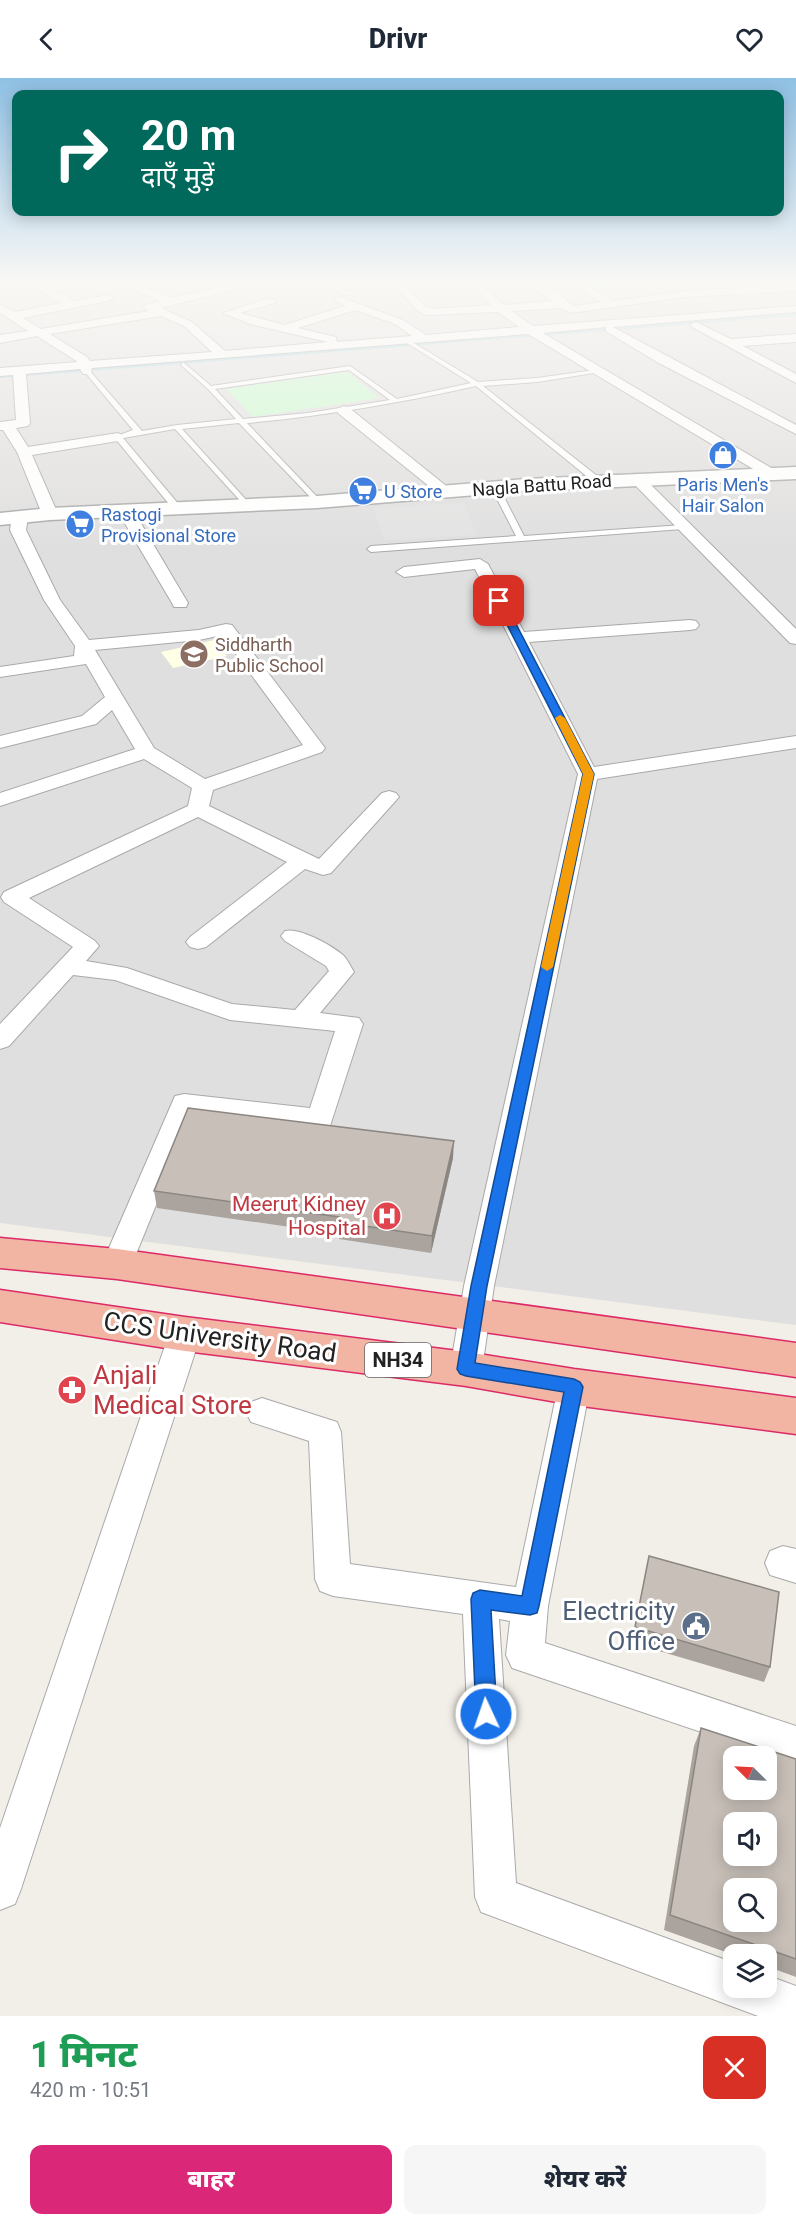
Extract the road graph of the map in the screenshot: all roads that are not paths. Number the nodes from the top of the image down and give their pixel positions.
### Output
1 (48, 370) edge
2 (89, 370) edge
3 (190, 370) edge
4 (333, 370) edge
5 (353, 370) edge
6 (455, 370) edge
7 (597, 370) edge
8 (600, 370) edge
9 (683, 370) edge
10 (780, 370) edge
11 (0, 372) edge
12 (20, 373) junction
13 (0, 376) edge
14 (796, 379) edge
15 (477, 384) junction
16 (210, 388) junction
17 (396, 401) junction
18 (343, 410) junction
19 (243, 422) junction
20 (4, 426) edge
21 (177, 427) junction
22 (796, 430) edge
23 (118, 437) junction
24 (24, 452) junction
25 (796, 473) edge
26 (773, 475) junction
27 (638, 480) junction
28 (598, 481) junction
29 (445, 492) junction
30 (499, 495) dead end
31 (317, 502) junction
32 (245, 504) junction
33 (177, 508) junction
34 (125, 510) junction
35 (50, 514) junction
36 (20, 517) junction
37 (0, 519) edge
38 (683, 526) junction
39 (522, 539) junction
40 (371, 549) dead end
41 (404, 572) dead end
42 (180, 603) dead end
43 (690, 625) dead end
44 (518, 638) junction
45 (796, 639) edge
46 (84, 646) junction
47 (0, 672) edge
48 (114, 699) junction
49 (0, 742) edge
50 (796, 742) edge
51 (146, 752) junction
52 (588, 774) junction
53 (203, 786) junction
54 (389, 797) dead end
55 (0, 800) edge
56 (198, 808) junction
57 (302, 861) junction
58 (6, 899) edge
59 (293, 936) dead end
60 (198, 942) dead end
61 (68, 967) junction
62 (301, 1019) junction
63 (0, 1040) edge
64 (0, 1253) edge
65 (117, 1264) junction
66 (0, 1306) edge
67 (474, 1313) junction
68 (185, 1334) junction
69 (796, 1360) edge
70 (466, 1369) junction
71 (574, 1387) junction
72 (262, 1412) dead end
73 (796, 1416) edge
74 (480, 1599) junction
75 (530, 1606) junction
76 (796, 1745) edge
77 (0, 1889) edge
78 (723, 1980) edge
79 (768, 1998) edge
80 (796, 2008) edge

1 - 12 street
2 - 23 lane
3 - 16 lane
4 - 16 lane
5 - 17 lane
6 - 15 lane
7 - 15 lane
8 - 26 street
9 - 22 street
10 - 14 street
11 - 12 street
12 - 13 street
12 - 20 street
15 - 17 lane
15 - 28 lane
16 - 19 lane
17 - 18 lane
18 - 19 lane
18 - 29 street
19 - 21 lane
19 - 31 lane
20 - 24 street
21 - 23 lane
21 - 32 lane
23 - 24 street
23 - 33 lane
24 - 35 street
25 - 26 street, Nagla Battu Road
26 - 27 street, Nagla Battu Road
27 - 28 street, Nagla Battu Road
27 - 38 street
28 - 29 street, Nagla Battu Road
29 - 31 street, Nagla Battu Road
30 - 39 lane
31 - 32 street, Nagla Battu Road
32 - 33 street, Nagla Battu Road
33 - 34 street, Nagla Battu Road
34 - 35 street, Nagla Battu Road
34 - 42 street
35 - 36 street, Nagla Battu Road
36 - 37 street, Nagla Battu Road
36 - 46 street
38 - 39 lane
38 - 45 street
39 - 40 lane
41 - 44 street
43 - 44 street
44 - 52 street
46 - 47 street
46 - 48 street
46 - 53 street
48 - 49 street
48 - 51 street
50 - 52 street
51 - 53 street
51 - 55 street
52 - 67 street
53 - 56 street
54 - 57 street
56 - 57 street
56 - 58 street
57 - 60 street
58 - 61 street
59 - 62 street
61 - 62 street
61 - 63 street
62 - 65 street
64 - 65 highway
65 - 67 highway
66 - 68 highway, CCS University Road / NH34
67 - 69 highway
67 - 70 street
68 - 70 highway, CCS University Road / NH34
68 - 77 street
70 - 71 highway, CCS University Road / NH34
71 - 73 highway, CCS University Road / NH34
71 - 75 street
72 - 74 street
74 - 75 street
74 - 78 street
75 - 76 street
79 - 80 street

